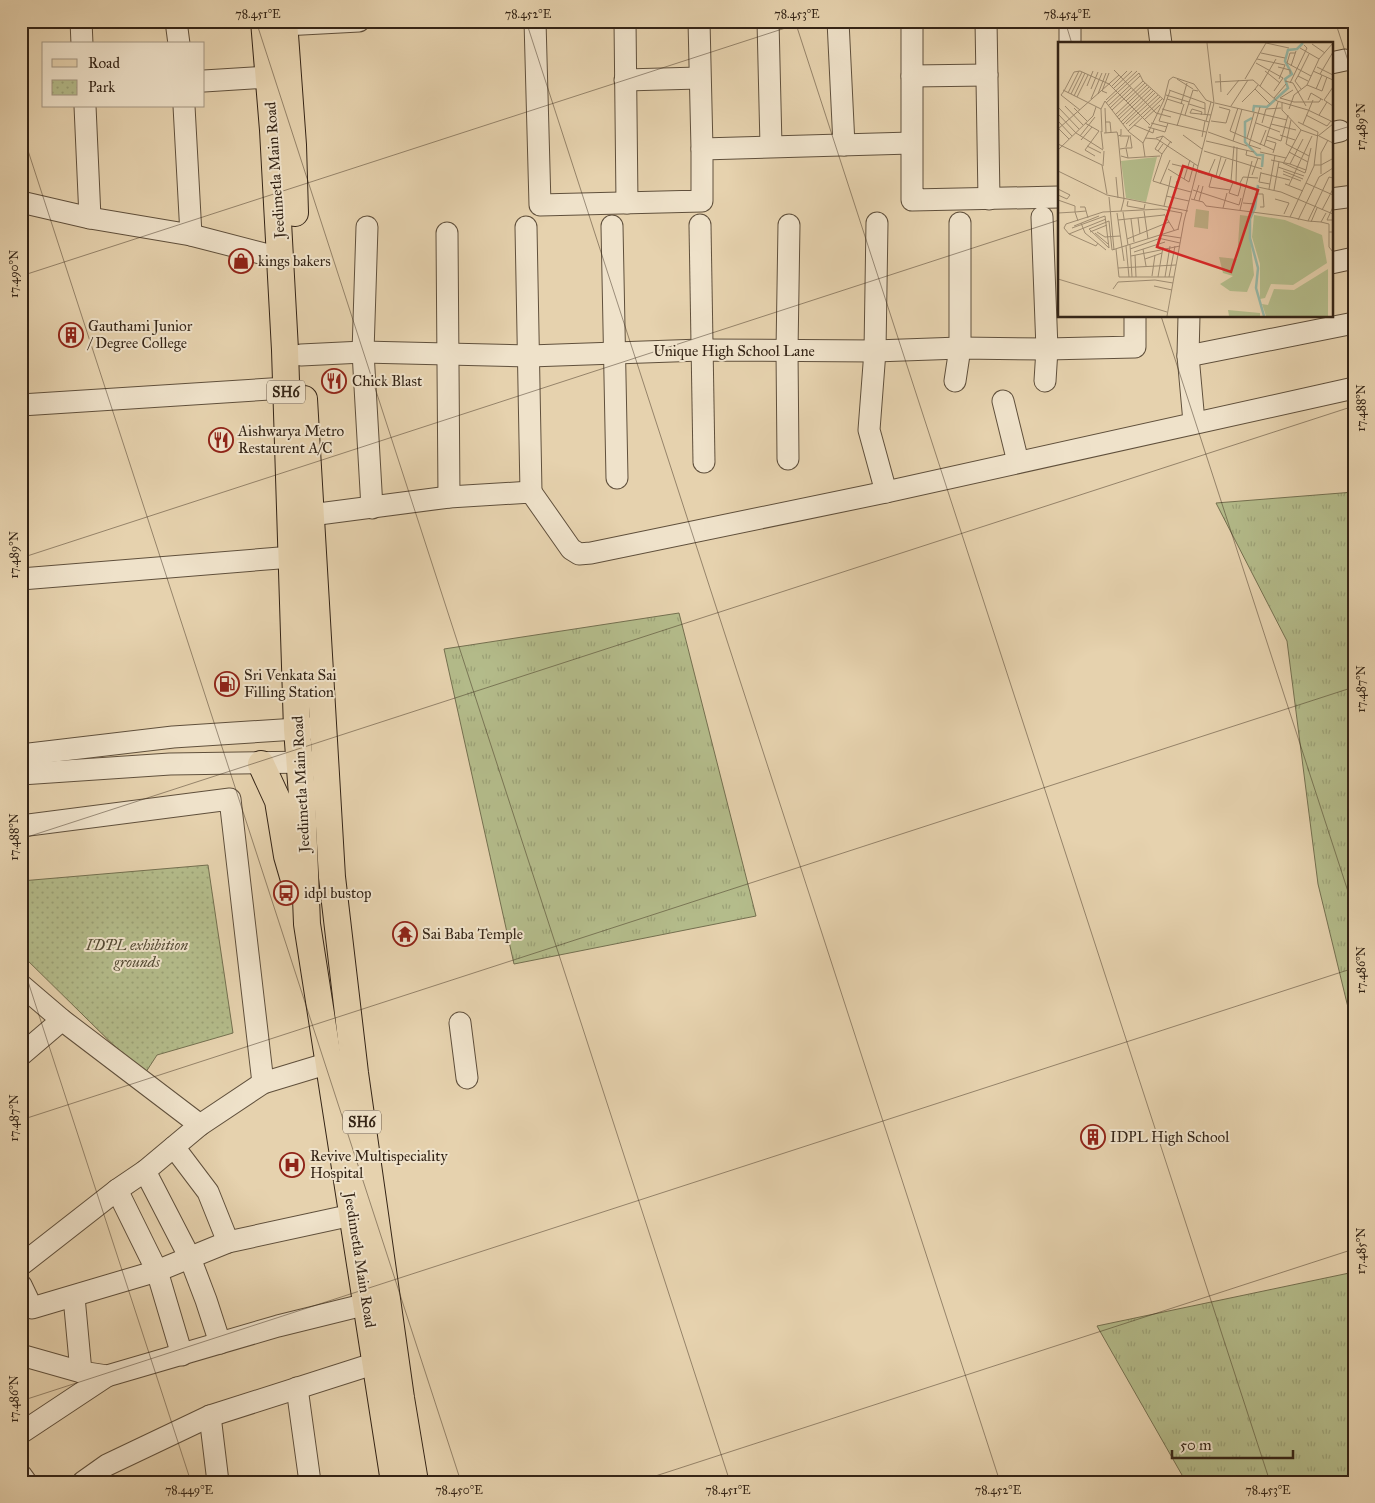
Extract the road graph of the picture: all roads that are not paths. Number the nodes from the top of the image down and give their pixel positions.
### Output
1 (82, 21) edge
2 (176, 21) edge
3 (359, 21) edge
4 (535, 21) edge
5 (625, 21) edge
6 (699, 21) edge
7 (768, 21) edge
8 (838, 21) edge
9 (912, 21) edge
10 (986, 21) edge
11 (1070, 21) edge
12 (277, 23) edge
13 (82, 42) edge
14 (179, 42) edge
15 (1070, 42) edge
16 (987, 75) junction
17 (912, 76) junction
18 (268, 77) junction
19 (699, 78) junction
20 (625, 80) junction
21 (205, 81) edge
22 (85, 108) edge
23 (184, 108) edge
24 (282, 122) junction
25 (911, 144) junction
26 (844, 145) junction
27 (772, 146) junction
28 (702, 149) junction
29 (1354, 196) edge
30 (1058, 197) edge
31 (1332, 199) edge
32 (989, 200) junction
33 (21, 202) edge
34 (627, 203) junction
35 (1042, 217) dead end
36 (90, 218) junction
37 (877, 223) dead end
38 (960, 223) dead end
39 (700, 225) dead end
40 (789, 225) dead end
41 (612, 226) dead end
42 (367, 227) dead end
43 (526, 227) dead end
44 (447, 233) dead end
45 (191, 235) junction
46 (280, 258) junction
47 (1354, 258) edge
48 (1332, 263) edge
49 (1135, 318) edge
50 (1189, 318) edge
51 (1354, 323) edge
52 (960, 348) junction
53 (1047, 349) junction
54 (701, 350) junction
55 (787, 351) junction
56 (874, 351) junction
57 (363, 352) junction
58 (615, 352) junction
59 (447, 353) junction
60 (301, 355) junction
61 (530, 356) junction
62 (1188, 356) junction
63 (1045, 380) dead end
64 (955, 381) dead end
65 (286, 388) junction
66 (1354, 388) edge
67 (1003, 401) dead end
68 (21, 406) edge
69 (1194, 422) junction
70 (788, 459) dead end
71 (704, 462) dead end
72 (1018, 462) junction
73 (617, 478) dead end
74 (532, 492) junction
75 (886, 492) junction
76 (449, 497) junction
77 (372, 508) junction
78 (310, 515) junction
79 (292, 557) junction
80 (21, 579) edge
81 (323, 728) junction
82 (297, 729) junction
83 (21, 755) edge
84 (312, 762) junction
85 (261, 764) junction
86 (21, 774) edge
87 (21, 826) edge
88 (307, 924) junction
89 (21, 985) edge
90 (62, 1020) junction
91 (460, 1023) dead end
92 (21, 1055) edge
93 (329, 1062) junction
94 (467, 1078) dead end
95 (263, 1083) junction
96 (200, 1125) junction
97 (174, 1147) junction
98 (145, 1172) junction
99 (117, 1190) junction
100 (352, 1215) junction
101 (228, 1242) junction
102 (190, 1258) junction
103 (21, 1265) edge
104 (157, 1272) junction
105 (21, 1285) edge
106 (74, 1297) junction
107 (367, 1304) junction
108 (220, 1343) junction
109 (21, 1355) edge
110 (182, 1355) junction
111 (376, 1363) junction
112 (82, 1372) junction
113 (106, 1376) junction
114 (297, 1388) junction
115 (210, 1416) junction
116 (21, 1433) edge
117 (108, 1474) edge
118 (21, 1475) edge
119 (26, 1482) edge
120 (83, 1482) edge
121 (218, 1482) edge
122 (310, 1482) edge
123 (394, 1482) edge
124 (415, 1482) edge

1 - 13 street
2 - 14 street
3 - 12 street
4 - 34 street
5 - 20 street
6 - 19 street
7 - 27 street
8 - 26 street
9 - 17 street
10 - 16 street
11 - 15 street
12 - 18 main road, Jeedimetla Main Road / SH6
12 - 24 main road, Jeedimetla Main Road / SH6
16 - 17 street
16 - 32 street
17 - 25 street
18 - 21 street
18 - 24 main road, Jeedimetla Main Road / SH6
19 - 20 street
19 - 28 street
20 - 34 street
22 - 36 street
23 - 45 street
24 - 46 main road, Jeedimetla Main Road / SH6
24 - 60 main road, Jeedimetla Main Road / SH6
25 - 26 street
25 - 32 street
26 - 27 street
27 - 28 street
28 - 34 street
29 - 31 street
30 - 32 street
33 - 36 street
35 - 53 street
36 - 45 street
37 - 56 street
38 - 52 street
39 - 54 street
40 - 55 street
41 - 58 street
42 - 57 street
43 - 61 street
44 - 59 street
45 - 46 street
46 - 65 main road, Jeedimetla Main Road / SH6
47 - 48 street
49 - 53 street, Unique High School Lane
50 - 62 street
51 - 62 street
52 - 53 street, Unique High School Lane
52 - 56 street, Unique High School Lane
52 - 64 street
53 - 63 street
54 - 55 street, Unique High School Lane
54 - 58 street, Unique High School Lane
54 - 71 street
55 - 56 street, Unique High School Lane
55 - 70 street
56 - 75 street
57 - 59 street, Unique High School Lane
57 - 60 street, Unique High School Lane
57 - 77 street
58 - 61 street, Unique High School Lane
58 - 73 street
59 - 61 street, Unique High School Lane
59 - 76 street
60 - 78 main road, Jeedimetla Main Road / SH6
61 - 74 street
62 - 69 street
65 - 68 street
65 - 79 main road, Jeedimetla Main Road / SH6
66 - 69 street
67 - 72 street
69 - 72 street
72 - 75 street
74 - 75 street
74 - 76 street
76 - 77 street
77 - 78 street
78 - 81 main road, Jeedimetla Main Road / SH6
79 - 80 street
79 - 82 main road, Jeedimetla Main Road / SH6
81 - 82 street
81 - 84 main road, Jeedimetla Main Road / SH6
82 - 83 street
82 - 84 main road, Jeedimetla Main Road / SH6
84 - 85 street
84 - 88 main road, Jeedimetla Main Road / SH6
84 - 124 main road, Jeedimetla Main Road / SH6
85 - 86 street
85 - 88 main road
87 - 95 street
88 - 93 main road, Jeedimetla Main Road / SH6
89 - 90 street
90 - 92 street
90 - 96 street
91 - 94 street
93 - 95 street
93 - 100 main road, Jeedimetla Main Road / SH6
95 - 96 street
96 - 97 street
97 - 98 street
97 - 101 street
98 - 99 street
98 - 102 street
99 - 103 street
99 - 104 street
100 - 101 street
100 - 107 main road, Jeedimetla Main Road / SH6
101 - 102 street
102 - 104 street
102 - 108 street
104 - 106 street
104 - 110 street
105 - 106 street
106 - 112 street
107 - 108 street
107 - 111 main road, Jeedimetla Main Road / SH6
108 - 110 street
109 - 112 street
110 - 113 street
111 - 114 street
111 - 123 main road, Jeedimetla Main Road / SH6
112 - 113 street
113 - 116 street
114 - 115 street
114 - 122 street
115 - 117 street
115 - 121 street
117 - 120 street
118 - 119 street

